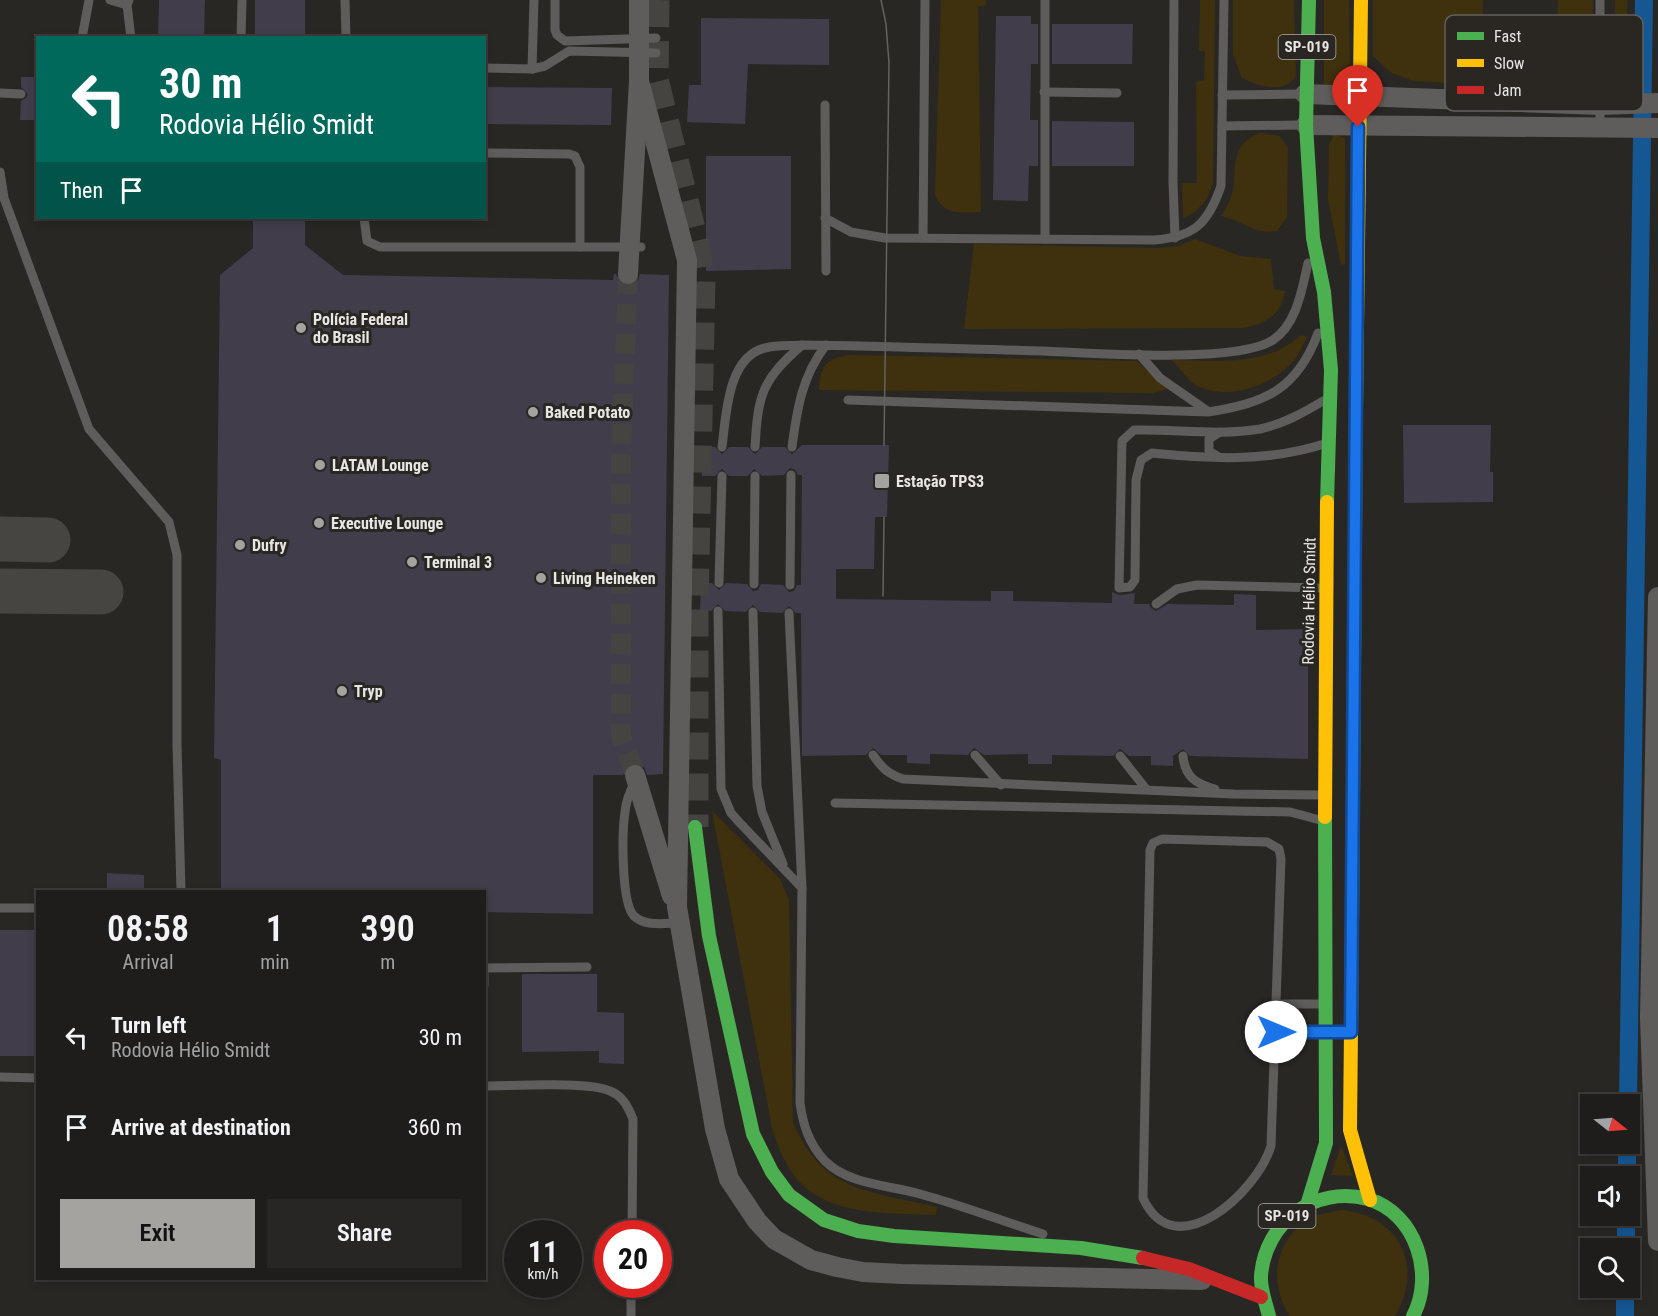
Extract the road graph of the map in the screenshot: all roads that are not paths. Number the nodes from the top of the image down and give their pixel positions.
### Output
1 (89, 0) edge
2 (110, 0) edge
3 (242, 0) edge
4 (345, 0) edge
5 (534, 0) edge
6 (555, 0) edge
7 (639, 0) edge
8 (925, 0) edge
9 (1045, 0) edge
10 (1174, 0) edge
11 (1224, 0) edge
12 (1309, 0) edge
13 (1361, 0) edge
14 (1600, 0) edge
15 (128, 2) edge
16 (1601, 15) edge
17 (82, 36) edge
18 (131, 36) edge
19 (241, 36) edge
20 (346, 36) edge
21 (656, 38) dead end
22 (656, 54) dead end
23 (486, 68) edge
24 (532, 69) junction
25 (639, 81) junction
26 (1044, 92) junction
27 (0, 93) edge
28 (1117, 93) dead end
29 (21, 94) dead end
30 (1305, 94) junction
31 (1222, 95) junction
32 (1359, 96) junction
33 (1445, 99) edge
34 (825, 105) dead end
35 (1609, 111) edge
36 (1306, 125) junction
37 (1222, 126) junction
38 (1358, 127) junction
39 (1609, 128) junction
40 (1654, 128) edge
41 (486, 153) edge
42 (0, 172) edge
43 (825, 218) junction
44 (364, 219) edge
45 (923, 238) junction
46 (1175, 238) junction
47 (1313, 238) junction
48 (1045, 239) junction
49 (580, 247) junction
50 (641, 247) dead end
51 (826, 271) dead end
52 (628, 274) tunnel mouth
53 (1324, 292) junction
54 (802, 345) junction
55 (826, 345) junction
56 (1138, 354) junction
57 (1331, 397) junction
58 (848, 400) dead end
59 (1209, 412) junction
60 (1223, 431) junction
61 (1330, 443) junction
62 (722, 447) dead end
63 (755, 447) dead end
64 (792, 447) dead end
65 (1221, 458) junction
66 (791, 475) dead end
67 (722, 476) dead end
68 (755, 476) dead end
69 (719, 583) dead end
70 (754, 584) dead end
71 (790, 585) dead end
72 (1339, 588) junction
73 (1658, 597) edge
74 (1156, 604) dead end
75 (718, 611) dead end
76 (753, 612) dead end
77 (789, 613) dead end
78 (873, 755) dead end
79 (975, 755) dead end
80 (1120, 756) dead end
81 (1184, 756) dead end
82 (636, 777) joint
83 (1001, 785) junction
84 (1146, 789) junction
85 (1233, 794) junction
86 (1339, 794) junction
87 (835, 803) dead end
88 (1325, 822) junction
89 (696, 827) tunnel mouth
90 (785, 869) junction
91 (802, 888) junction
92 (181, 890) edge
93 (695, 896) dead end
94 (0, 908) edge
95 (36, 908) edge
96 (678, 915) junction
97 (709, 936) junction
98 (587, 967) dead end
99 (486, 969) edge
100 (1276, 1004) junction
101 (1327, 1004) junction
102 (1351, 1004) junction
103 (1276, 1032) junction
104 (1339, 1032) junction
105 (0, 1077) edge
106 (36, 1078) edge
107 (486, 1086) edge
108 (1370, 1200) junction
109 (1308, 1202) junction
110 (632, 1220) edge
111 (1658, 1241) edge
112 (1088, 1247) junction
113 (1223, 1280) junction
114 (1262, 1297) junction
115 (632, 1298) edge
116 (631, 1316) edge
117 (1269, 1316) edge
118 (1413, 1316) edge

1 - 17 lane
2 - 15 lane
3 - 19 lane
4 - 20 lane
5 - 24 lane
6 - 21 lane
7 - 25 street
8 - 45 lane
9 - 26 lane
10 - 46 lane
11 - 31 lane
12 - 30 main road, Rodovia Hélio Smidt / SP-019
13 - 32 main road, Rodovia Hélio Smidt / SP-019
14 - 16 lane
15 - 18 lane
22 - 24 lane
23 - 24 lane
25 - 52 street
25 - 96 street
26 - 28 lane
26 - 48 lane
27 - 29 lane
30 - 31 lane
30 - 32 street
30 - 36 main road, Rodovia Hélio Smidt / SP-019
31 - 37 lane
32 - 33 street
32 - 38 main road, Rodovia Hélio Smidt / SP-019
34 - 43 lane
35 - 39 lane
36 - 37 lane
36 - 38 street
36 - 47 main road, Rodovia Hélio Smidt / SP-019
37 - 46 lane
38 - 39 street
38 - 72 main road, Rodovia Hélio Smidt / SP-019
39 - 40 street
41 - 49 lane
42 - 92 lane
43 - 45 lane
43 - 51 lane
44 - 49 lane
45 - 48 lane
46 - 48 lane
47 - 53 main road, Rodovia Hélio Smidt / SP-019
47 - 56 lane
49 - 50 lane
53 - 57 main road, Rodovia Hélio Smidt / SP-019
53 - 59 lane
54 - 55 lane
54 - 62 lane
54 - 63 lane
55 - 56 lane
55 - 64 lane
56 - 59 lane
57 - 60 lane
57 - 61 main road, Rodovia Hélio Smidt / SP-019
58 - 59 lane
60 - 65 lane
60 - 65 lane
61 - 65 lane
61 - 72 main road, Rodovia Hélio Smidt / SP-019
66 - 71 lane
67 - 69 lane
68 - 70 lane
72 - 74 lane
72 - 86 main road, Rodovia Hélio Smidt / SP-019
72 - 86 main road, Rodovia Hélio Smidt / SP-019
73 - 111 street
75 - 90 lane
76 - 90 lane
77 - 91 lane
78 - 83 lane
79 - 83 lane
80 - 84 lane
81 - 85 lane
82 - 96 street
82 - 96 lane
83 - 84 lane
84 - 85 lane
85 - 86 lane
86 - 88 main road, Rodovia Hélio Smidt / SP-019
86 - 102 main road, Rodovia Hélio Smidt / SP-019
87 - 88 lane
88 - 101 main road, Rodovia Hélio Smidt / SP-019
89 - 97 main road
90 - 91 lane
91 - 112 lane
93 - 97 lane
94 - 95 lane
96 - 113 street
97 - 112 main road
98 - 99 lane
100 - 101 lane
100 - 103 lane
100 - 103 lane
101 - 102 lane
101 - 104 main road, Rodovia Hélio Smidt / SP-019
102 - 104 main road, Rodovia Hélio Smidt / SP-019
103 - 104 lane
104 - 108 main road, Rodovia Hélio Smidt / SP-019
104 - 109 main road, Rodovia Hélio Smidt / SP-019
105 - 106 lane
107 - 110 lane
108 - 109 main road, SP-019
108 - 118 main road, SP-019
109 - 114 main road, SP-019
112 - 113 main road
113 - 114 main road
114 - 117 main road, SP-019
115 - 116 lane

